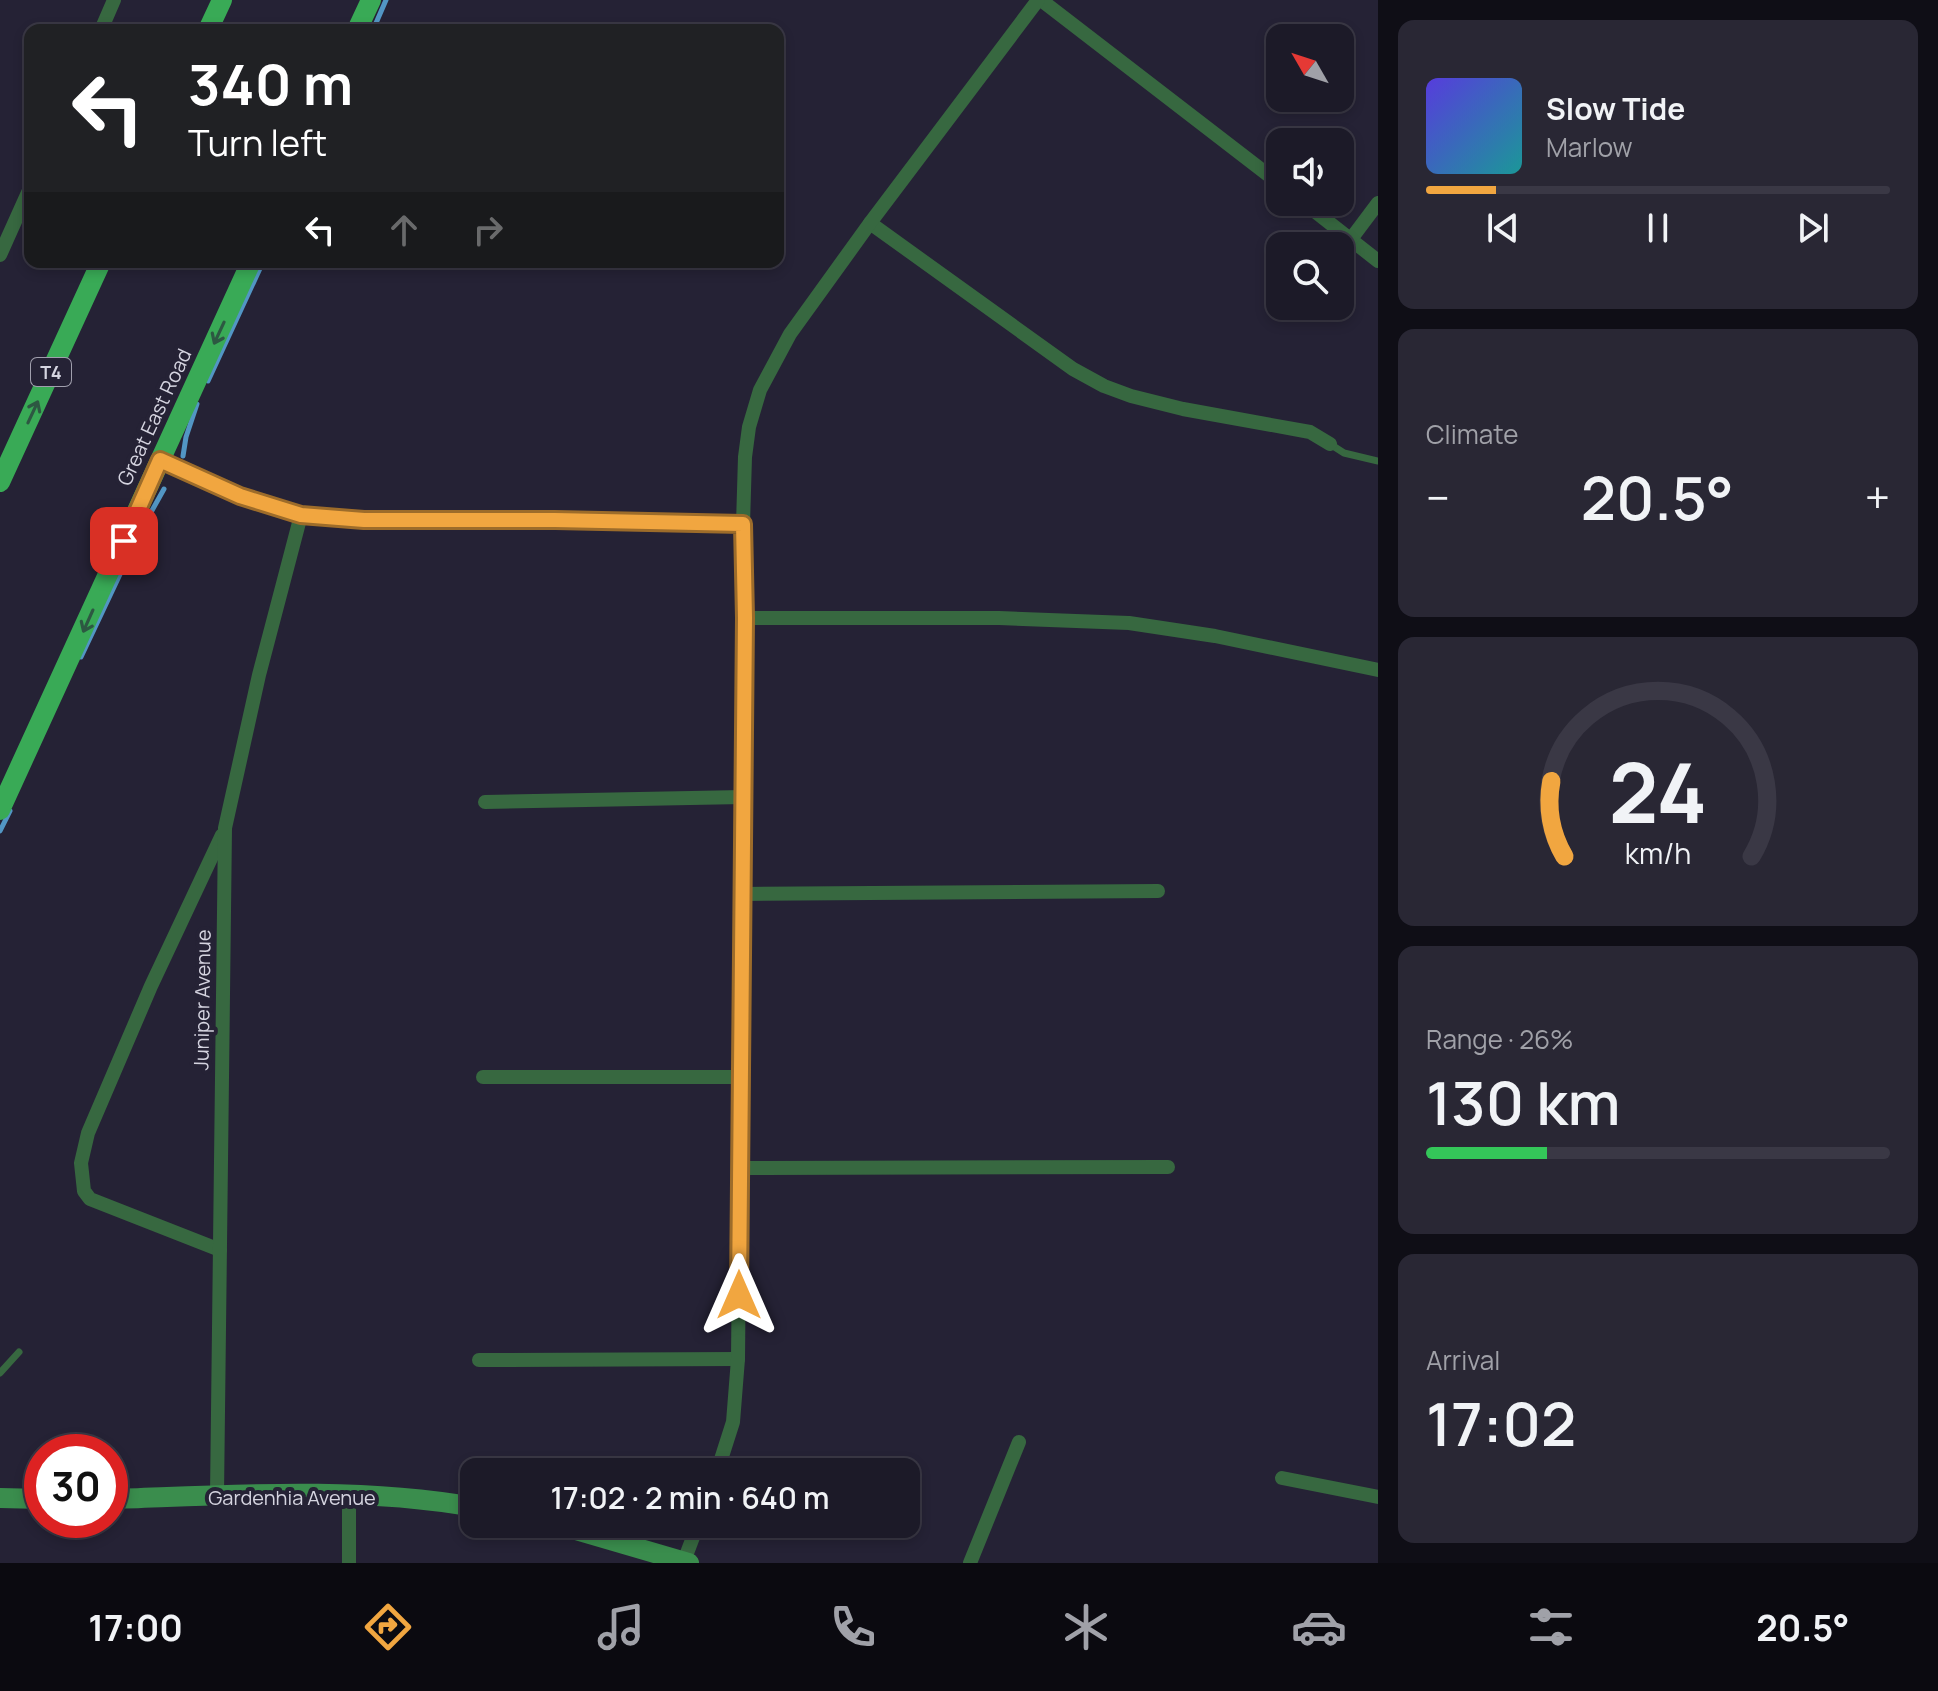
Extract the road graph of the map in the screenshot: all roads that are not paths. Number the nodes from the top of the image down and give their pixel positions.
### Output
1 (114, 0) edge
2 (222, 0) edge
3 (371, 0) edge
4 (1039, 0) edge
5 (104, 24) edge
6 (211, 24) edge
7 (360, 24) edge
8 (1266, 173) edge
9 (24, 201) edge
10 (1378, 203) edge
11 (1321, 216) edge
12 (870, 223) junction
13 (1342, 232) edge
14 (1354, 235) edge
15 (1354, 241) edge
16 (0, 255) edge
17 (1378, 261) edge
18 (98, 268) edge
19 (248, 268) edge
20 (1330, 444) joint
21 (160, 460) junction
22 (1378, 461) edge
23 (0, 482) edge
24 (301, 515) junction
25 (743, 524) junction
26 (745, 618) junction
27 (1378, 670) edge
28 (743, 797) junction
29 (485, 802) dead end
30 (0, 810) edge
31 (225, 828) junction
32 (1158, 891) dead end
33 (742, 894) junction
34 (483, 1077) dead end
35 (740, 1077) junction
36 (1168, 1167) dead end
37 (739, 1168) junction
38 (220, 1250) junction
39 (19, 1352) dead end
40 (738, 1359) junction
41 (479, 1360) dead end
42 (0, 1373) edge
43 (1019, 1442) dead end
44 (721, 1458) edge
45 (1282, 1478) dead end
46 (217, 1495) junction
47 (349, 1496) junction
48 (1378, 1497) edge
49 (0, 1498) edge
50 (128, 1498) edge
51 (24, 1499) edge
52 (460, 1505) edge
53 (603, 1538) edge
54 (694, 1538) edge
55 (686, 1562) edge
56 (349, 1563) edge
57 (970, 1563) edge

1 - 5 street
2 - 6 main road
3 - 7 main road
4 - 8 street
4 - 12 street
9 - 16 street
10 - 14 street
11 - 13 street
12 - 20 street
12 - 25 street
15 - 17 street
23 -> 18 main road, T4
19 -> 21 main road, Great East Road
20 - 22 lane
21 - 24 street
21 -> 30 main road, Great East Road
24 - 25 street
24 - 31 street, Juniper Avenue
25 - 26 street
26 - 27 street
26 - 28 street
28 - 29 street
28 - 33 street
31 - 38 street, Juniper Avenue
31 - 38 street
32 - 33 street
33 - 35 street
34 - 35 street
35 - 37 street
36 - 37 street
37 - 40 street
38 - 46 street, Juniper Avenue
39 - 42 lane
40 - 41 street
40 - 44 street
43 - 57 street
45 - 48 street
46 - 47 main road, Gardenhia Avenue
46 - 50 main road, Gardenhia Avenue
47 - 52 main road, Gardenhia Avenue
47 - 56 street
49 - 51 main road
53 - 55 main road
54 - 55 street

